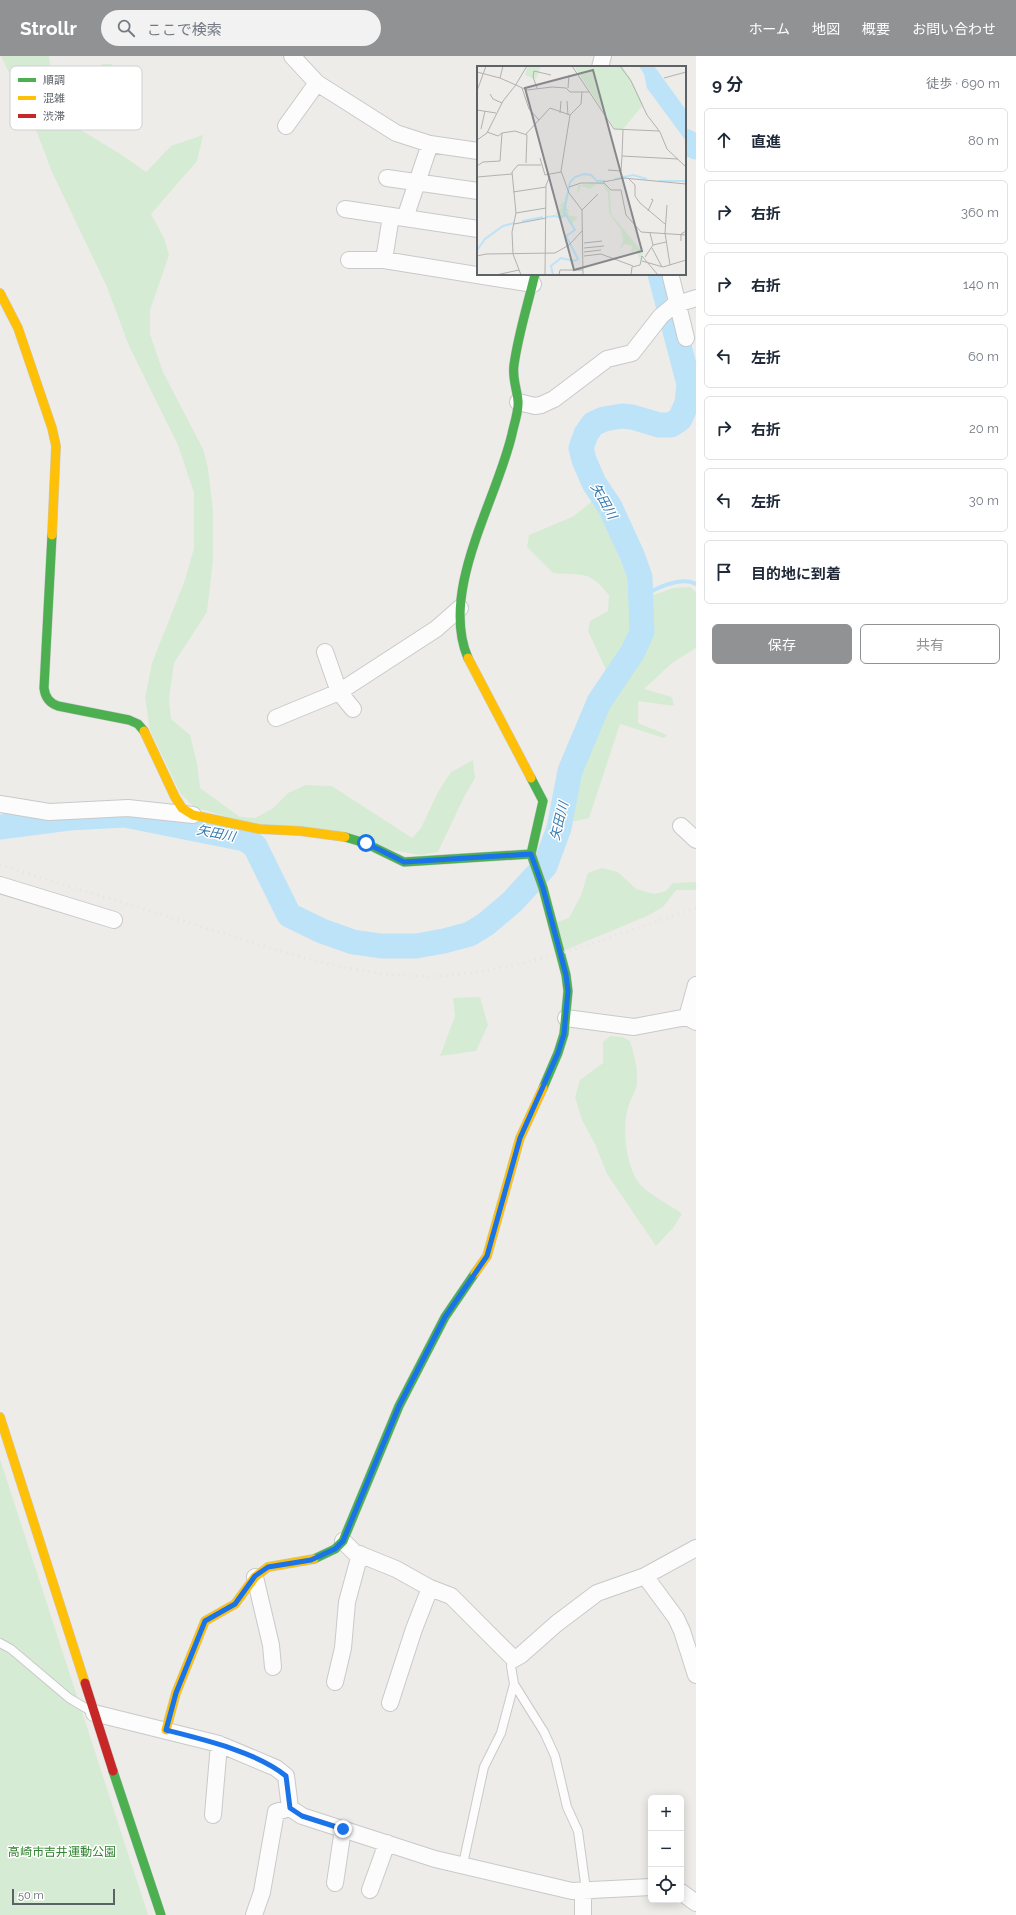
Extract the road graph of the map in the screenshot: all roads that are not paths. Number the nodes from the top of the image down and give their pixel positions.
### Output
1 (292, 56) edge
2 (603, 56) edge
3 (600, 66) edge
4 (317, 83) junction
5 (286, 126) dead end
6 (430, 144) junction
7 (477, 151) edge
8 (387, 178) dead end
9 (417, 182) junction
10 (477, 191) edge
11 (345, 208) dead end
12 (398, 217) junction
13 (477, 229) edge
14 (349, 260) dead end
15 (384, 260) junction
16 (477, 272) edge
17 (502, 275) edge
18 (671, 277) dead end
19 (534, 279) edge
20 (0, 293) edge
21 (696, 298) edge
22 (676, 304) junction
23 (686, 338) dead end
24 (518, 402) junction
25 (460, 608) junction
26 (325, 652) dead end
27 (339, 692) junction
28 (353, 709) dead end
29 (276, 718) dead end
30 (0, 804) edge
31 (193, 815) junction
32 (681, 826) dead end
33 (696, 840) edge
34 (532, 857) junction
35 (0, 885) edge
36 (114, 920) dead end
37 (696, 985) edge
38 (566, 1018) junction
39 (691, 1020) edge
40 (0, 1417) edge
41 (343, 1541) junction
42 (696, 1548) edge
43 (360, 1554) junction
44 (255, 1576) junction
45 (645, 1576) junction
46 (430, 1588) junction
47 (0, 1643) edge
48 (514, 1659) junction
49 (273, 1667) dead end
50 (696, 1675) edge
51 (335, 1682) dead end
52 (514, 1684) junction
53 (390, 1703) dead end
54 (94, 1713) junction
55 (166, 1730) junction
56 (219, 1744) junction
57 (290, 1808) junction
58 (213, 1815) dead end
59 (343, 1829) junction
60 (387, 1843) junction
61 (463, 1864) junction
62 (335, 1883) dead end
63 (648, 1887) edge
64 (370, 1890) dead end
65 (586, 1890) junction
66 (684, 1894) edge
67 (696, 1903) edge
68 (161, 1915) edge
69 (254, 1915) edge
70 (583, 1915) edge

1 - 4 street
2 - 3 street
4 - 5 street
4 - 6 street
6 - 7 street
6 - 9 street
8 - 9 street
9 - 10 street
9 - 12 street
11 - 12 street
12 - 13 street
12 - 15 street
14 - 15 street
15 - 16 street
17 - 19 street
18 - 22 street
19 - 24 street
20 - 31 street
21 - 22 street
22 - 23 street
22 - 24 street
24 - 25 street
25 - 27 street
25 - 34 street
26 - 27 street
27 - 28 street
27 - 29 street
30 - 31 street
31 - 34 street
32 - 33 street
34 - 38 street
35 - 36 street
37 - 39 street
38 - 39 street
38 - 41 street
40 - 54 street
41 - 43 street
41 - 44 street
42 - 45 street
43 - 46 street
43 - 51 street
44 - 49 street
44 - 55 street
45 - 48 street
45 - 50 street
46 - 48 street
46 - 53 street
47 - 54 lane
48 - 52 lane
52 - 61 lane
52 - 65 lane
54 - 55 street
54 - 68 street
55 - 56 street
56 - 57 street
56 - 58 street
57 - 59 street
57 - 69 street
59 - 60 street
59 - 62 street
60 - 61 street
60 - 64 street
61 - 65 street
63 - 65 street
65 - 70 street
66 - 67 street

